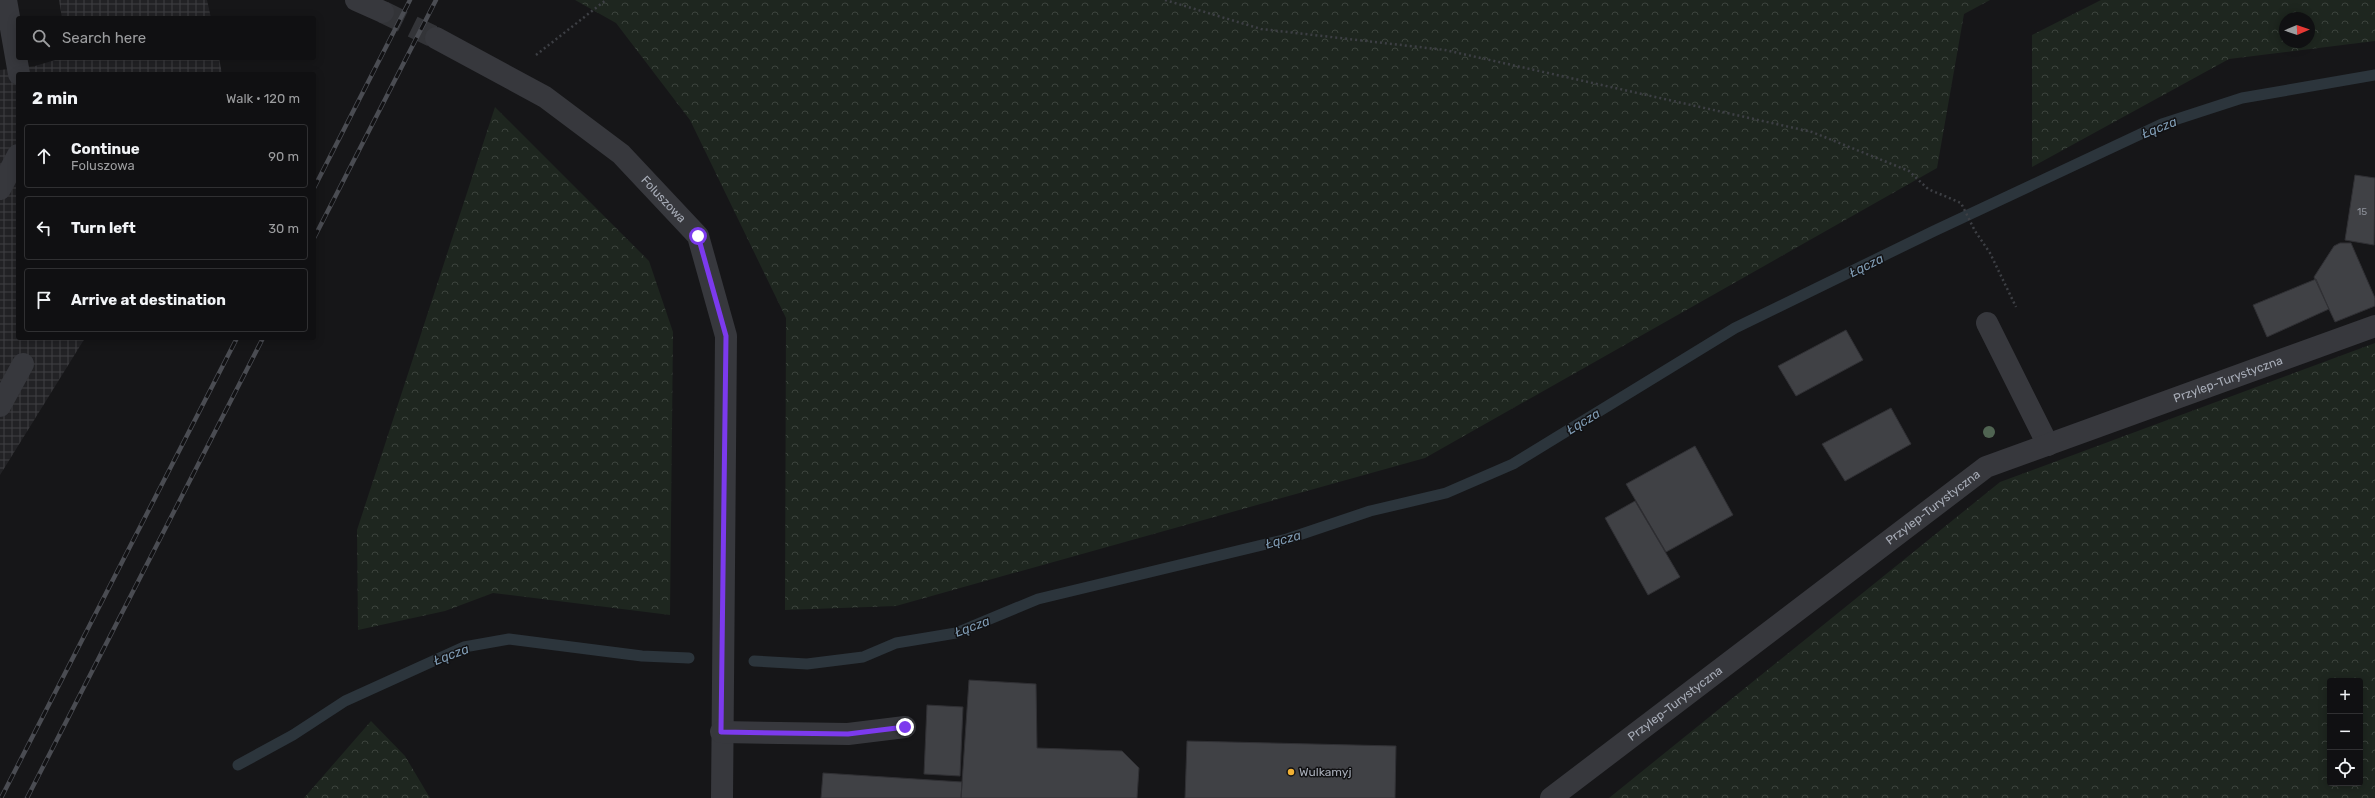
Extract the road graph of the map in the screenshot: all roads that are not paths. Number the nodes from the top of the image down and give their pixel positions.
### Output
1 (6, 0) edge
2 (356, 0) edge
3 (383, 12) tunnel mouth
4 (436, 38) tunnel mouth
5 (16, 53) edge
6 (17, 60) edge
7 (20, 72) edge
8 (16, 159) edge
9 (0, 189) edge
10 (1987, 323) dead end
11 (2375, 326) edge
12 (23, 364) dead end
13 (0, 406) edge
14 (2048, 445) junction
15 (905, 727) dead end
16 (721, 732) junction
17 (722, 798) edge
18 (1551, 798) edge

1 - 5 street
2 - 3 street
4 - 16 street, Foluszowa
6 - 7 street
8 - 9 street
10 - 14 street
11 - 14 street, Przylep-Turystyczna
12 - 13 street
14 - 18 street, Przylep-Turystyczna
15 - 16 street
16 - 17 street, Foluszowa

